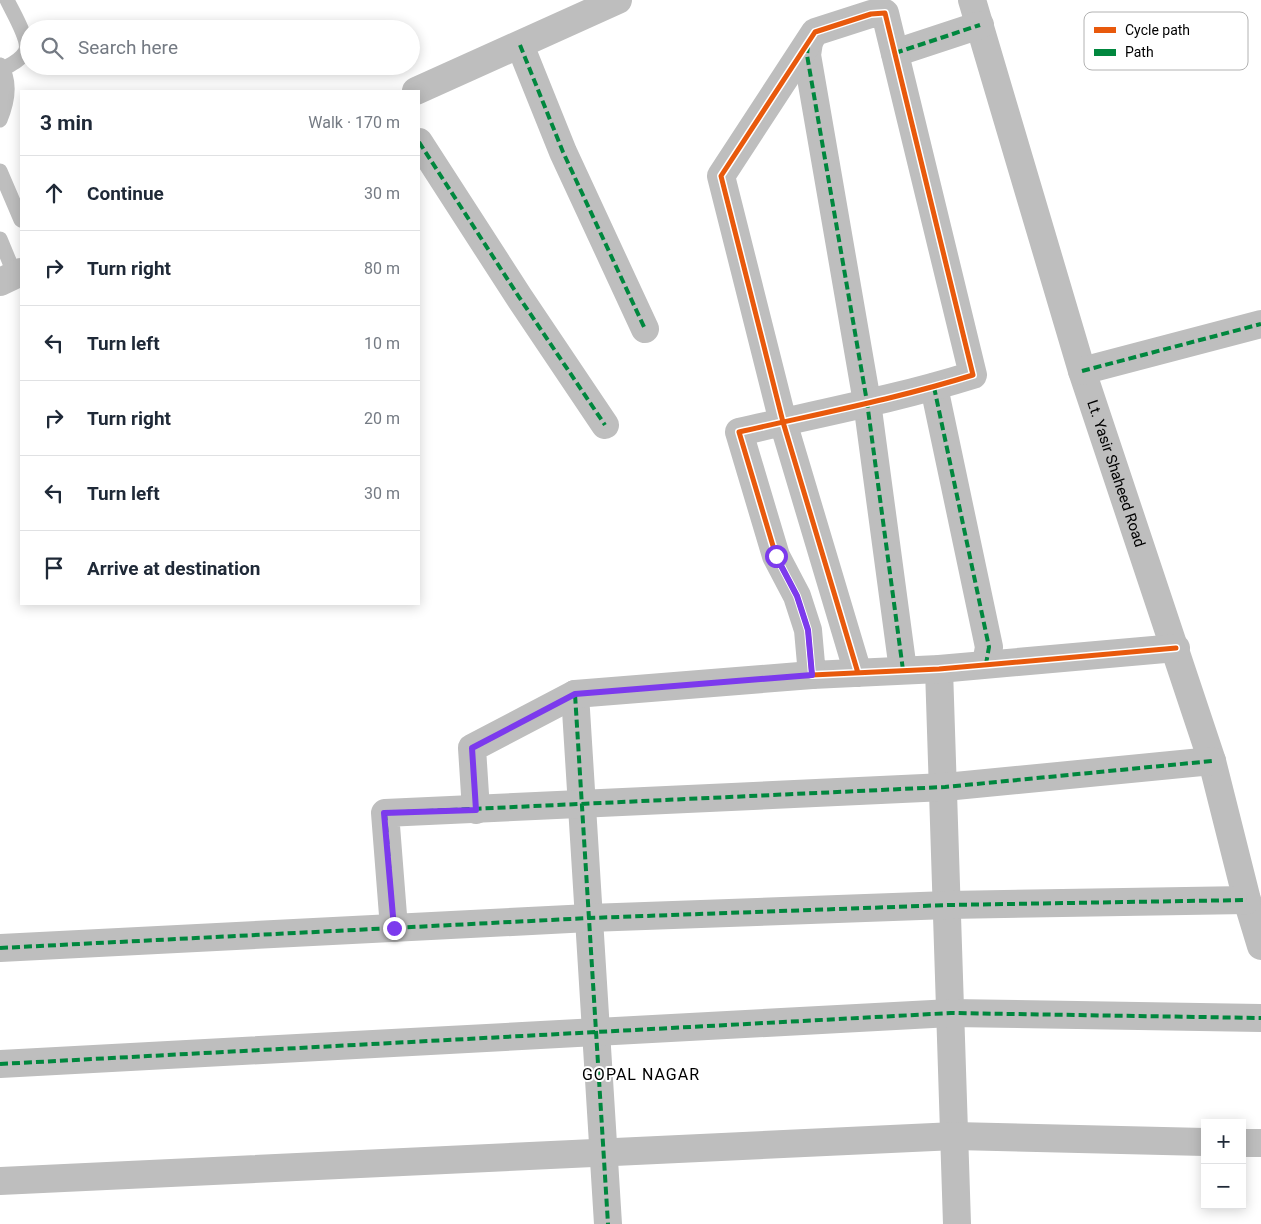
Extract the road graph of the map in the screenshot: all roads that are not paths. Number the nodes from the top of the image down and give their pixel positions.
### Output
1 (7, 0) edge
2 (618, 0) edge
3 (972, 0) edge
4 (980, 25) junction
5 (20, 28) edge
6 (809, 42) junction
7 (520, 44) junction
8 (896, 53) junction
9 (20, 57) edge
10 (1, 67) edge
11 (418, 90) edge
12 (0, 120) edge
13 (420, 144) edge
14 (0, 172) edge
15 (20, 218) edge
16 (0, 239) edge
17 (12, 277) edge
18 (1261, 324) edge
19 (645, 329) dead end
20 (1082, 371) junction
21 (934, 387) junction
22 (867, 402) junction
23 (783, 422) junction
24 (605, 424) dead end
25 (1176, 648) junction
26 (986, 664) junction
27 (939, 668) junction
28 (903, 670) junction
29 (858, 673) junction
30 (812, 675) junction
31 (575, 694) junction
32 (1212, 761) junction
33 (945, 788) junction
34 (582, 805) junction
35 (476, 810) junction
36 (1247, 900) junction
37 (948, 905) junction
38 (589, 918) junction
39 (394, 928) junction
40 (1261, 946) edge
41 (0, 948) edge
42 (950, 1013) junction
43 (1261, 1018) edge
44 (596, 1032) junction
45 (0, 1064) edge
46 (954, 1136) junction
47 (1201, 1142) edge
48 (1246, 1143) edge
49 (1261, 1143) edge
50 (604, 1153) junction
51 (0, 1180) edge
52 (608, 1224) edge
53 (957, 1224) edge

1 - 5 lane
2 - 7 street
3 - 4 street, Lt. Yasir Shaheed Road
4 - 8 street
4 - 20 street, Lt. Yasir Shaheed Road
6 - 8 street
6 - 22 street
6 - 23 street
7 - 11 street
7 - 19 street
8 - 21 street
9 - 10 lane
10 - 12 lane
13 - 24 street
14 - 15 lane
16 - 17 lane
18 - 20 street
20 - 25 street, Lt. Yasir Shaheed Road
21 - 22 street
21 - 26 street
22 - 23 street
22 - 28 street
23 - 29 street
23 - 30 street
25 - 26 street
25 - 32 street, Lt. Yasir Shaheed Road
26 - 27 street
27 - 28 street
27 - 33 street
28 - 29 street
29 - 30 street
30 - 31 street
31 - 34 street
31 - 35 street
32 - 33 street
32 - 36 street, Lt. Yasir Shaheed Road
33 - 34 street
33 - 37 street
34 - 35 street
34 - 38 street
35 - 39 street
36 - 37 street
36 - 40 street, Lt. Yasir Shaheed Road
37 - 38 street
37 - 42 street
38 - 39 street
38 - 44 street
39 - 41 street
42 - 43 street
42 - 44 street
42 - 46 street
44 - 45 street
44 - 50 street
46 - 47 street
46 - 50 street
46 - 53 street
48 - 49 street
50 - 51 street
50 - 52 street

